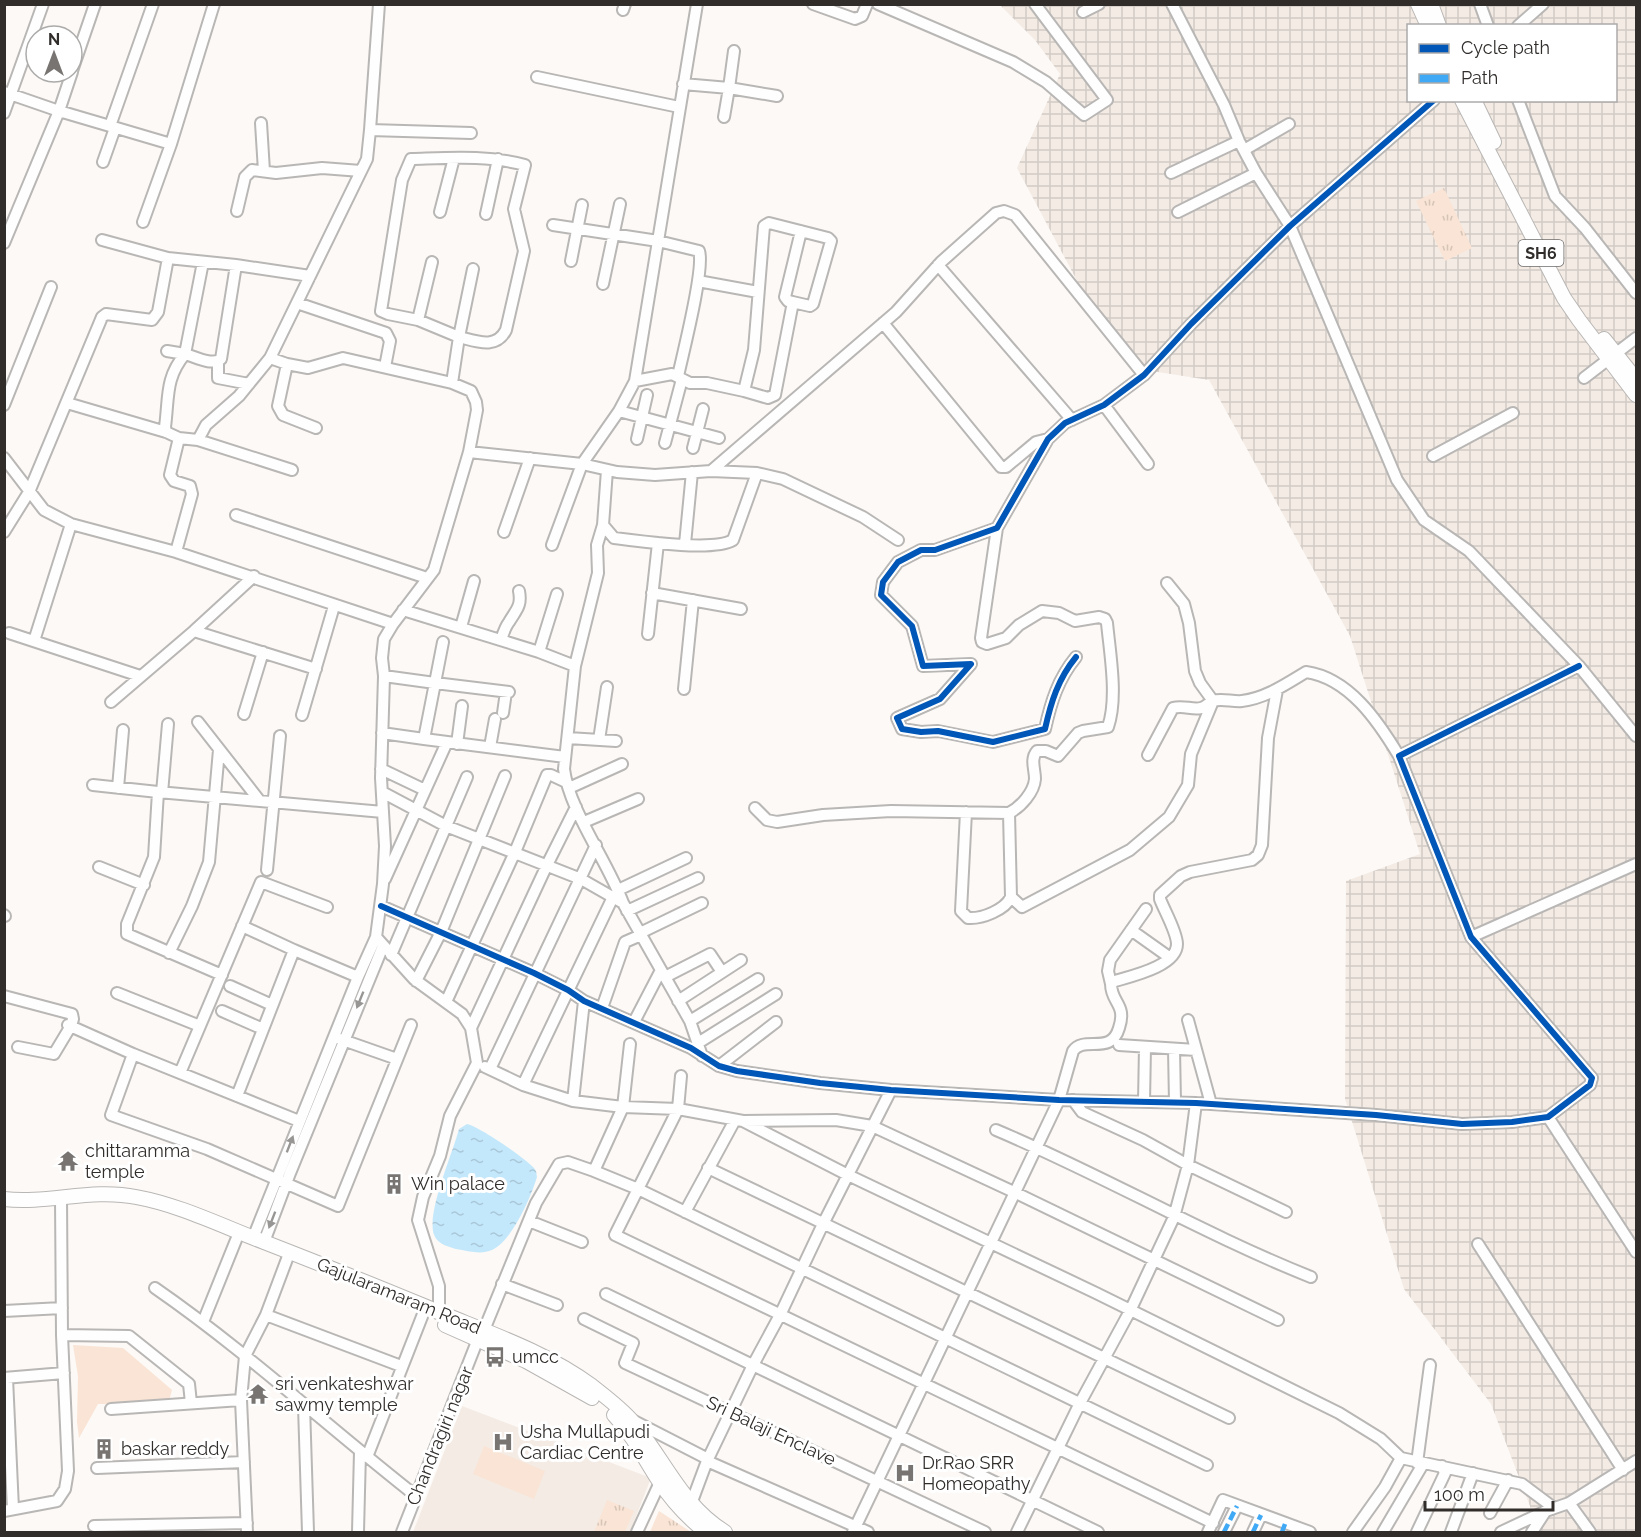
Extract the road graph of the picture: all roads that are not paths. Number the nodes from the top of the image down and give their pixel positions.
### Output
1 (43, 4) edge
2 (95, 4) edge
3 (153, 4) edge
4 (214, 4) edge
5 (379, 4) edge
6 (697, 4) edge
7 (813, 4) edge
8 (867, 4) edge
9 (878, 4) edge
10 (1035, 4) edge
11 (1099, 4) edge
12 (1172, 4) edge
13 (1419, 4) edge
14 (1431, 4) edge
15 (1480, 4) edge
16 (1543, 4) edge
17 (829, 8) edge
18 (891, 8) edge
19 (1083, 12) dead end
20 (1427, 24) edge
21 (1438, 24) edge
22 (1487, 24) edge
23 (1520, 24) edge
24 (84, 37) edge
25 (734, 51) dead end
26 (537, 76) dead end
27 (68, 84) edge
28 (683, 84) junction
29 (729, 88) junction
30 (8, 93) edge
31 (777, 96) dead end
32 (1432, 102) edge
33 (1463, 102) edge
34 (1474, 102) edge
35 (1519, 102) edge
36 (679, 107) junction
37 (58, 111) junction
38 (4, 113) edge
39 (724, 117) dead end
40 (261, 123) dead end
41 (1289, 124) dead end
42 (113, 127) junction
43 (370, 130) junction
44 (471, 133) dead end
45 (171, 144) junction
46 (1242, 145) junction
47 (454, 158) junction
48 (498, 159) junction
49 (103, 162) dead end
50 (264, 171) junction
51 (361, 171) junction
52 (1171, 173) dead end
53 (1256, 173) junction
54 (620, 204) dead end
55 (582, 205) dead end
56 (237, 211) dead end
57 (440, 212) dead end
58 (1178, 212) dead end
59 (486, 214) dead end
60 (143, 222) dead end
61 (553, 225) dead end
62 (1290, 226) junction
63 (577, 228) junction
64 (801, 231) junction
65 (614, 235) junction
66 (102, 240) dead end
67 (658, 241) junction
68 (4, 243) edge
69 (168, 258) junction
70 (203, 261) junction
71 (571, 261) dead end
72 (432, 262) dead end
73 (236, 265) junction
74 (938, 265) junction
75 (473, 269) dead end
76 (310, 276) junction
77 (698, 281) junction
78 (603, 284) dead end
79 (51, 287) dead end
80 (758, 292) junction
81 (1636, 293) edge
82 (793, 302) junction
83 (297, 303) junction
84 (418, 320) junction
85 (883, 323) junction
86 (459, 337) junction
87 (1636, 338) edge
88 (167, 351) dead end
89 (185, 354) junction
90 (1612, 357) junction
91 (270, 358) junction
92 (218, 362) junction
93 (287, 364) junction
94 (385, 367) junction
95 (1144, 375) junction
96 (680, 377) junction
97 (1584, 378) dead end
98 (1636, 380) edge
99 (635, 381) junction
100 (452, 383) junction
101 (249, 384) junction
102 (744, 391) junction
103 (648, 395) dead end
104 (1636, 395) edge
105 (67, 403) junction
106 (4, 405) edge
107 (1104, 405) junction
108 (703, 409) dead end
109 (619, 411) junction
110 (1513, 413) dead end
111 (642, 417) junction
112 (1072, 420) junction
113 (670, 424) junction
114 (316, 428) dead end
115 (166, 432) junction
116 (697, 432) junction
117 (179, 438) junction
118 (719, 438) dead end
119 (637, 439) dead end
120 (1048, 439) junction
121 (198, 440) junction
122 (665, 442) dead end
123 (693, 448) dead end
124 (470, 452) junction
125 (1433, 456) dead end
126 (4, 458) edge
127 (530, 458) junction
128 (582, 464) junction
129 (1148, 464) dead end
130 (292, 470) dead end
131 (607, 470) junction
132 (711, 471) junction
133 (692, 472) junction
134 (757, 474) junction
135 (29, 492) junction
136 (236, 515) dead end
137 (71, 524) junction
138 (603, 525) junction
139 (996, 528) junction
140 (4, 532) edge
141 (504, 532) dead end
142 (898, 540) dead end
143 (658, 543) junction
144 (685, 544) junction
145 (552, 545) dead end
146 (176, 552) junction
147 (254, 576) junction
148 (427, 578) junction
149 (474, 581) dead end
150 (1167, 583) dead end
151 (519, 591) dead end
152 (652, 593) junction
153 (557, 594) dead end
154 (693, 600) junction
155 (334, 606) junction
156 (741, 609) dead end
157 (403, 610) junction
158 (393, 624) junction
159 (460, 627) junction
160 (195, 631) junction
161 (9, 633) dead end
162 (648, 634) dead end
163 (501, 640) junction
164 (34, 641) junction
165 (443, 642) dead end
166 (263, 652) junction
167 (539, 652) junction
168 (1076, 657) dead end
169 (575, 666) junction
170 (1579, 666) junction
171 (316, 669) junction
172 (140, 676) junction
173 (384, 676) junction
174 (435, 683) junction
175 (607, 687) dead end
176 (684, 689) dead end
177 (1277, 690) junction
178 (1213, 701) junction
179 (111, 702) dead end
180 (462, 706) dead end
181 (244, 714) dead end
182 (302, 715) dead end
183 (198, 722) dead end
184 (168, 724) dead end
185 (123, 730) dead end
186 (382, 733) junction
187 (280, 736) dead end
188 (1636, 736) edge
189 (568, 738) junction
190 (424, 740) junction
191 (599, 740) junction
192 (616, 741) dead end
193 (452, 743) junction
194 (490, 747) junction
195 (219, 750) junction
196 (1148, 755) dead end
197 (1399, 756) junction
198 (565, 758) junction
199 (622, 764) dead end
200 (381, 769) junction
201 (505, 776) dead end
202 (467, 777) dead end
203 (93, 785) dead end
204 (567, 785) junction
205 (118, 788) junction
206 (425, 790) junction
207 (382, 792) junction
208 (160, 793) junction
209 (215, 797) junction
210 (638, 799) dead end
211 (259, 800) junction
212 (273, 802) junction
213 (576, 807) junction
214 (755, 808) dead end
215 (415, 811) junction
216 (383, 812) junction
217 (966, 812) junction
218 (1010, 813) junction
219 (584, 822) junction
220 (446, 826) junction
221 (479, 839) junction
222 (596, 845) junction
223 (515, 852) junction
224 (686, 858) dead end
225 (1636, 864) edge
226 (547, 865) junction
227 (99, 867) dead end
228 (267, 870) dead end
229 (698, 878) dead end
230 (581, 879) junction
231 (383, 884) junction
232 (144, 885) junction
233 (615, 894) junction
234 (1011, 897) junction
235 (702, 903) dead end
236 (381, 906) junction
237 (327, 907) dead end
238 (625, 907) junction
239 (1146, 909) dead end
240 (406, 918) junction
241 (242, 926) junction
242 (1131, 930) junction
243 (441, 932) junction
244 (640, 934) junction
245 (1471, 937) junction
246 (379, 941) junction
247 (472, 946) junction
248 (294, 950) junction
249 (169, 953) junction
250 (391, 954) junction
251 (1169, 957) junction
252 (503, 959) junction
253 (741, 960) dead end
254 (722, 972) junction
255 (534, 973) junction
256 (663, 974) junction
257 (222, 975) junction
258 (358, 977) junction
259 (758, 979) dead end
260 (416, 981) junction
261 (1111, 984) junction
262 (231, 986) dead end
263 (568, 990) junction
264 (117, 993) dead end
265 (776, 994) dead end
266 (4, 996) edge
267 (584, 1001) junction
268 (678, 1001) junction
269 (446, 1002) junction
270 (272, 1005) junction
271 (602, 1008) junction
272 (222, 1011) dead end
273 (1188, 1020) dead end
274 (690, 1021) junction
275 (634, 1022) junction
276 (776, 1022) dead end
277 (411, 1025) dead end
278 (200, 1026) junction
279 (71, 1028) junction
280 (471, 1028) junction
281 (263, 1029) junction
282 (339, 1038) junction
283 (698, 1043) junction
284 (630, 1044) dead end
285 (1119, 1046) dead end
286 (18, 1047) dead end
287 (1145, 1047) junction
288 (1174, 1049) junction
289 (1196, 1050) junction
290 (133, 1054) junction
291 (702, 1056) junction
292 (397, 1059) junction
293 (477, 1063) junction
294 (719, 1066) junction
295 (490, 1069) junction
296 (180, 1073) junction
297 (681, 1076) dead end
298 (523, 1085) junction
299 (891, 1090) junction
300 (237, 1096) junction
301 (1059, 1100) junction
302 (1073, 1100) junction
303 (573, 1101) junction
304 (1143, 1102) junction
305 (1175, 1102) junction
306 (1196, 1103) junction
307 (1211, 1104) junction
308 (623, 1107) junction
309 (678, 1109) junction
310 (1548, 1117) junction
311 (739, 1120) junction
312 (299, 1121) junction
313 (872, 1126) junction
314 (996, 1130) dead end
315 (1036, 1147) junction
316 (1188, 1165) junction
317 (708, 1168) junction
318 (594, 1171) junction
319 (848, 1175) junction
320 (281, 1181) junction
321 (638, 1189) junction
322 (1016, 1193) junction
323 (4, 1199) edge
324 (61, 1201) junction
325 (4, 1205) edge
326 (685, 1212) junction
327 (1286, 1212) dead end
328 (1174, 1216) junction
329 (529, 1221) junction
330 (824, 1224) junction
331 (236, 1240) junction
332 (259, 1240) junction
333 (582, 1242) dead end
334 (991, 1243) junction
335 (1478, 1244) dead end
336 (1636, 1252) edge
337 (287, 1259) junction
338 (1154, 1261) junction
339 (802, 1268) junction
340 (1311, 1277) dead end
341 (502, 1284) junction
342 (155, 1288) dead end
343 (968, 1292) junction
344 (606, 1294) dead end
345 (557, 1305) dead end
346 (62, 1308) junction
347 (4, 1311) edge
348 (1130, 1311) junction
349 (439, 1312) junction
350 (423, 1314) junction
351 (266, 1315) junction
352 (780, 1315) junction
353 (584, 1319) dead end
354 (1278, 1320) dead end
355 (203, 1322) junction
356 (62, 1335) junction
357 (481, 1335) junction
358 (946, 1338) junction
359 (245, 1356) junction
360 (1104, 1358) junction
361 (753, 1365) junction
362 (1430, 1365) dead end
363 (401, 1366) junction
364 (64, 1373) junction
365 (6, 1378) edge
366 (924, 1384) junction
367 (241, 1400) junction
368 (191, 1403) junction
369 (1080, 1403) junction
370 (304, 1406) junction
371 (111, 1409) dead end
372 (732, 1413) junction
373 (1229, 1418) dead end
374 (630, 1420) junction
375 (899, 1437) junction
376 (1058, 1449) junction
377 (7, 1454) edge
378 (364, 1455) junction
379 (1401, 1458) junction
380 (708, 1460) junction
381 (1636, 1461) edge
382 (244, 1462) junction
383 (1420, 1463) junction
384 (1207, 1465) dead end
385 (1443, 1466) junction
386 (97, 1468) dead end
387 (1623, 1470) junction
388 (1473, 1473) junction
389 (663, 1476) junction
390 (1508, 1480) junction
391 (877, 1482) junction
392 (416, 1496) junction
393 (1031, 1502) junction
394 (1569, 1503) junction
395 (691, 1504) junction
396 (1237, 1506) junction
397 (9, 1510) edge
398 (1550, 1510) junction
399 (1490, 1513) dead end
400 (1261, 1515) junction
401 (94, 1526) dead end
402 (247, 1528) edge
403 (1211, 1528) edge
404 (1283, 1528) edge
405 (854, 1530) edge
406 (1502, 1532) edge
407 (308, 1533) edge
408 (358, 1533) edge
409 (402, 1533) edge
410 (637, 1533) edge
411 (706, 1533) edge
412 (725, 1533) edge
413 (868, 1533) edge
414 (985, 1533) edge
415 (1017, 1533) edge
416 (1098, 1533) edge
417 (1224, 1533) edge
418 (1253, 1533) edge
419 (1310, 1533) edge
420 (1353, 1533) edge
421 (1383, 1533) edge
422 (1417, 1533) edge
423 (1451, 1533) edge
424 (1532, 1533) edge
425 (1590, 1533) edge

1 - 30 street
2 - 24 street
3 - 42 street
4 - 45 street
5 - 43 street
6 - 28 street
7 - 17 street
8 - 17 street
9 - 18 street
10 - 18 street
11 - 19 street
12 - 46 street
13 - 20 main road
14 - 21 main road
15 - 22 street
16 - 23 street
25 - 29 street
26 - 36 street
27 - 37 street
28 - 29 street
28 - 36 street
29 - 31 street
29 - 39 street
30 - 37 street
30 - 38 street
32 - 62 street
33 - 90 main road, SH6
34 - 90 main road, SH6
35 - 81 street
36 - 67 street
37 - 42 street
37 - 68 street
40 - 50 street
41 - 46 street
42 - 45 street
42 - 49 street
43 - 44 street
43 - 51 street
45 - 60 street
46 - 52 street
46 - 53 street
47 - 48 street
47 - 57 street
47 - 84 street
48 - 59 street
48 - 86 street
50 - 51 street
50 - 56 street
51 - 76 street
53 - 58 street
53 - 62 street
54 - 65 street
55 - 63 street
61 - 63 street
62 - 95 street
62 - 170 street
63 - 65 street
63 - 71 street
64 - 80 street
64 - 82 street
64 - 82 street
65 - 67 street
65 - 78 street
66 - 69 street
67 - 77 street
67 - 99 street
69 - 70 street
69 - 105 street
70 - 73 street
70 - 89 street
72 - 84 street
73 - 76 street
73 - 92 street
74 - 85 street
74 - 95 street
74 - 112 street
75 - 86 street
76 - 83 street
77 - 80 street
77 - 96 street
79 - 106 street
80 - 102 street
82 - 102 street
83 - 91 street
83 - 94 street
84 - 86 street
85 - 120 street
85 - 132 street
86 - 100 street
87 - 90 street
88 - 89 street
89 - 92 street
89 - 115 street
90 - 97 street
90 - 98 main road, SH6
90 - 104 main road, SH6
91 - 93 street
91 - 101 street
92 - 101 street
93 - 94 street
93 - 114 street
94 - 100 street
95 - 107 street
96 - 99 street
96 - 102 street
96 - 113 street
99 - 109 street
100 - 124 street
101 - 121 street
103 - 111 street
105 - 115 street
105 - 135 street
107 - 112 street
107 - 129 street
108 - 116 street
109 - 111 street
109 - 128 street
110 - 125 street
111 - 113 street
111 - 119 street
112 - 120 street
113 - 116 street
113 - 122 street
115 - 117 street
116 - 118 street
116 - 123 street
117 - 121 street
117 - 146 street
120 - 139 street
121 - 130 street
124 - 127 street
124 - 148 street
126 - 135 street
127 - 128 street
127 - 141 street
128 - 131 street
128 - 145 street
131 - 133 street
131 - 138 street
132 - 133 street
132 - 134 street
133 - 144 street
134 - 142 street
134 - 144 street
135 - 137 street
135 - 140 street
136 - 148 street
137 - 146 street
137 - 164 street
138 - 143 street
138 - 169 street
139 - 168 street
139 - 218 street
143 - 144 street
143 - 152 street
146 - 147 street
147 - 155 street
147 - 160 street
148 - 157 street
149 - 159 street
150 - 178 street
151 - 163 street
152 - 154 street
152 - 162 street
153 - 167 street
154 - 156 street
154 - 176 street
155 - 158 street
155 - 171 street
157 - 158 street
157 - 159 street
158 - 173 street
159 - 163 street
160 - 166 street
160 - 172 street
161 - 164 street
163 - 167 street
164 - 172 street
165 - 174 street
166 - 171 street
166 - 181 street
167 - 169 street
169 - 189 street
170 - 188 street
170 - 197 street
171 - 182 street
172 - 179 street
173 - 174 street
173 - 186 street
174 - 190 street
174 - 194 street
175 - 191 street
177 - 178 street
177 - 197 street
177 - 251 street
178 - 196 street
178 - 234 street
180 - 193 street
183 - 195 street
184 - 208 street
185 - 205 street
186 - 190 street
186 - 200 street
187 - 212 street
189 - 191 street
189 - 198 street
190 - 193 street
191 - 192 street
193 - 194 street
193 - 206 street
194 - 198 street
195 - 209 street
195 - 211 street
197 - 245 street
198 - 204 street
199 - 204 street
200 - 206 street
200 - 207 street
201 - 221 street
202 - 220 street
203 - 205 street
204 - 213 street
204 - 223 street
205 - 208 street
206 - 215 street
207 - 215 street
207 - 216 street
208 - 209 street
208 - 232 street
209 - 211 street
209 - 249 street
210 - 219 street
211 - 212 street
212 - 216 street
212 - 228 street
213 - 219 street
213 - 226 street
214 - 217 street
215 - 220 street
215 - 231 street
216 - 231 street
217 - 218 street
217 - 234 street
218 - 234 street
219 - 222 street
220 - 221 street
220 - 240 street
221 - 223 street
221 - 243 street
222 - 230 street
222 - 233 street
223 - 226 street
223 - 247 street
224 - 233 street
225 - 245 street
226 - 230 street
226 - 252 street
227 - 232 street
229 - 238 street
230 - 233 street
230 - 255 street
231 - 236 street
232 - 249 street
233 - 238 street
233 - 263 street
235 - 244 street
236 - 240 street
236 - 246 street
237 - 241 street
238 - 244 street
239 - 242 street
240 - 243 street
240 - 250 street
241 - 248 street
241 - 257 street
242 - 251 street
242 - 261 street
243 - 247 street
243 - 260 street
244 - 256 street
244 - 271 street
245 - 310 street
246 - 250 street
246 - 258 street
246 -> 282 street
247 - 252 street
247 - 269 street
248 - 258 street
248 - 270 street
249 - 257 street
250 - 260 street
251 - 261 street
252 - 255 street
252 - 280 street
253 - 254 street
254 - 256 street
254 - 268 street
255 - 263 street
255 - 295 street
256 - 268 street
256 - 275 street
257 - 278 street
258 - 282 street
259 - 274 street
260 - 269 street
261 - 301 street
262 - 270 street
263 - 267 street
263 - 298 street
264 - 278 street
265 - 283 street
266 - 279 street
267 - 271 street
267 - 303 street
268 - 274 street
269 - 280 street
270 - 281 street
271 - 275 street
272 - 281 street
273 - 289 street
274 - 283 street
275 - 291 street
276 - 294 street
277 - 292 street
278 - 296 street
279 - 286 street
279 - 290 street
280 - 293 street
281 - 300 street
282 - 292 street
282 - 312 street
282 - 320 street
283 - 291 street
284 - 308 street
285 - 287 street
287 - 288 street
287 - 304 street
288 - 289 street
288 - 305 street
289 - 307 street
290 - 296 street
290 - 320 street
291 - 294 street
292 - 320 street
293 - 295 street
293 - 349 street
294 - 299 street
295 - 298 street
296 - 300 street
297 - 309 street
298 - 303 street
299 - 301 street
299 - 313 street
300 - 312 street
301 - 302 street
301 - 315 street
302 - 304 street
302 - 316 street
303 - 308 street
304 - 305 street
305 - 306 street
306 - 307 street
306 - 316 street
307 - 310 street
308 - 309 street
308 - 318 street
309 - 311 street
309 - 321 street
310 - 336 street
311 - 313 street
311 - 317 street
311 - 319 street
320 -> 312 street
313 - 319 street
313 - 322 street
314 - 315 street
315 - 322 street
315 - 328 street
316 - 327 street
316 - 328 street
317 - 326 street
317 - 330 street
318 - 321 street
318 - 329 street, Chandragiri nagar
319 - 330 street
319 - 334 street
320 - 332 street
321 - 326 street
321 - 352 street
322 - 334 street
322 - 338 street
323 - 324 main road, Gajularamaram Road
324 - 325 main road, Gajularamaram Road
324 - 331 main road, Gajularamaram Road
324 - 332 main road, Gajularamaram Road
324 - 346 street
326 - 339 street
328 - 338 street
328 - 340 street
329 - 333 street
329 - 341 street, Chandragiri nagar
330 - 339 street
330 - 343 street
331 - 337 main road, Gajularamaram Road
331 - 355 street
332 - 349 main road, Gajularamaram Road
334 - 343 street
334 - 348 street
335 - 387 street
337 - 350 main road, Gajularamaram Road
337 - 351 street
338 - 348 street
338 - 354 street
339 - 352 street
339 - 358 street
341 - 345 street
341 - 357 street, Chandragiri nagar
342 - 355 street
343 - 358 street
343 - 360 street
344 - 361 street
346 - 347 street
346 - 356 street
348 - 360 street
348 - 379 street
349 - 357 main road, Gajularamaram Road
350 - 357 main road, Gajularamaram Road
350 - 363 street
351 - 359 street
351 - 363 street
352 - 361 street
352 - 366 street
353 - 372 street, Sri Balaji Enclave
355 - 359 street
356 - 364 street
356 - 368 street
357 - 374 main road, Gajularamaram Road
357 - 389 main road, Gajularamaram Road
357 - 392 street, Chandragiri nagar
358 - 366 street
358 - 369 street
359 - 367 street
359 - 370 street
360 - 369 street
360 - 373 street
361 - 372 street
361 - 375 street
362 - 383 street
363 - 378 street
364 - 365 street
364 - 397 street
365 - 377 street
366 - 375 street
366 - 376 street
367 - 368 street
367 - 382 street
368 - 371 street
369 - 376 street
369 - 384 street
370 - 378 street
370 - 407 street
372 - 380 street
372 - 391 street, Sri Balaji Enclave
374 - 380 street
374 - 389 main road, Gajularamaram Road
375 - 391 street
375 - 393 street
376 - 393 street
376 - 403 street
377 - 397 street
378 - 392 street
378 - 408 street
379 - 383 street
379 - 420 street
380 - 395 street
380 - 405 street
381 - 387 street
382 - 386 street
382 - 402 street
383 - 385 street
383 - 421 street
385 - 388 street
385 - 422 street
387 - 394 street
388 - 390 street
388 - 423 street
389 - 395 main road, Gajularamaram Road
389 - 410 street
389 - 411 main road, Gajularamaram Road
390 - 398 street
390 - 399 street
391 - 405 street
391 - 414 street, Sri Balaji Enclave
392 - 409 street, Chandragiri nagar
393 - 415 street
393 - 416 street
394 - 398 street
394 - 425 street
395 - 412 main road, Gajularamaram Road
396 - 400 street
396 - 403 street
396 - 417 street
398 - 406 street
398 - 424 street
400 - 404 street
400 - 418 street
401 - 402 street
404 - 419 street
405 - 413 street

